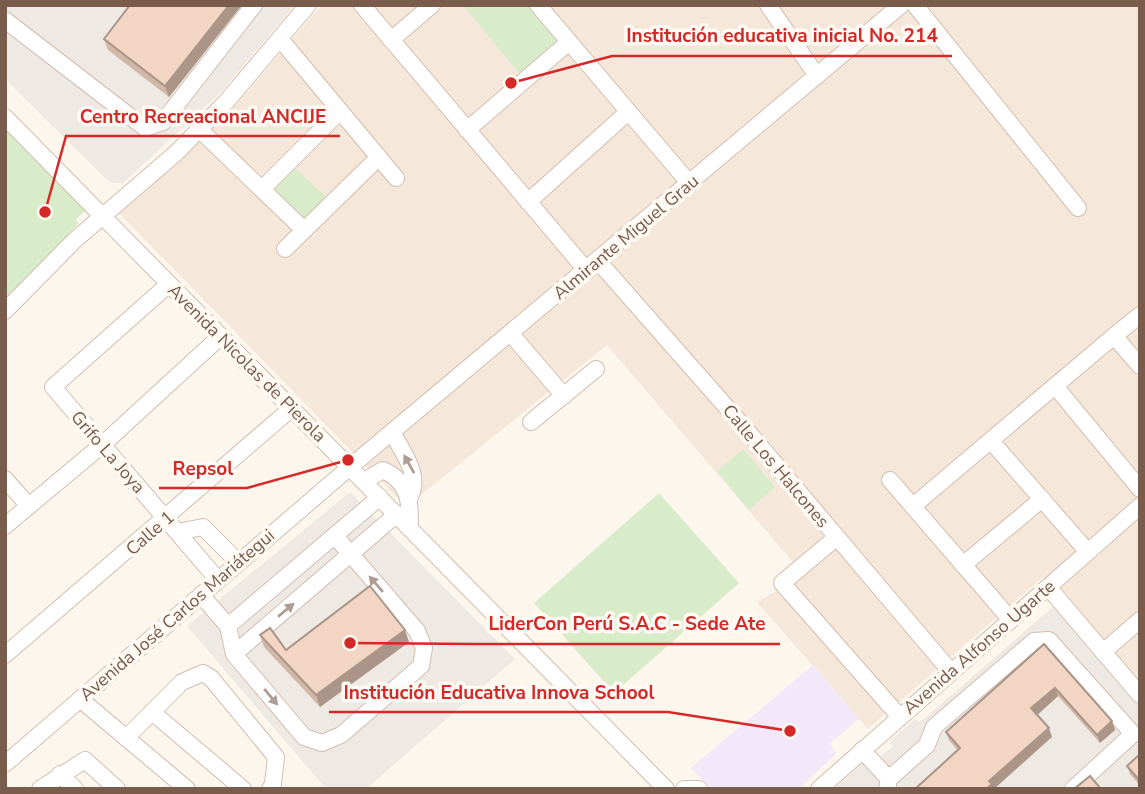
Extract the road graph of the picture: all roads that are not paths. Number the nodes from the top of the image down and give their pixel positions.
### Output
1 (254, 5) edge
2 (308, 5) edge
3 (362, 5) edge
4 (432, 5) edge
5 (538, 5) edge
6 (768, 5) edge
7 (901, 5) edge
8 (915, 5) edge
9 (5, 20) edge
10 (281, 40) junction
11 (391, 40) junction
12 (569, 42) junction
13 (817, 76) junction
14 (340, 111) junction
15 (628, 112) junction
16 (5, 117) edge
17 (199, 129) junction
18 (467, 130) junction
19 (379, 157) junction
20 (396, 178) dead end
21 (690, 184) junction
22 (262, 189) junction
23 (528, 202) junction
24 (1078, 208) dead end
25 (102, 215) junction
26 (304, 230) junction
27 (285, 249) dead end
28 (592, 266) junction
29 (169, 284) junction
30 (5, 311) edge
31 (1140, 315) edge
32 (510, 334) junction
33 (221, 336) junction
34 (1114, 336) junction
35 (1140, 366) edge
36 (596, 369) dead end
37 (1055, 386) junction
38 (564, 396) junction
39 (292, 408) junction
40 (531, 422) dead end
41 (392, 432) junction
42 (990, 440) junction
43 (102, 445) junction
44 (367, 453) junction
45 (350, 467) junction
46 (383, 470) junction
47 (5, 479) edge
48 (890, 480) dead end
49 (364, 481) junction
50 (1140, 489) edge
51 (380, 497) junction
52 (410, 497) junction
53 (1042, 499) junction
54 (29, 506) junction
55 (913, 506) junction
56 (1140, 506) edge
57 (397, 514) junction
58 (171, 525) junction
59 (5, 526) edge
60 (410, 528) junction
61 (335, 536) junction
62 (837, 537) junction
63 (225, 551) junction
64 (1087, 552) junction
65 (351, 555) junction
66 (238, 562) junction
67 (963, 565) junction
68 (213, 573) junction
69 (1048, 587) junction
70 (201, 595) junction
71 (1011, 620) junction
72 (1140, 620) edge
73 (228, 626) junction
74 (1103, 652) junction
75 (234, 654) junction
76 (5, 655) edge
77 (951, 672) junction
78 (1140, 695) edge
79 (80, 699) junction
80 (152, 712) junction
81 (900, 717) junction
82 (126, 738) junction
83 (862, 750) junction
84 (5, 764) edge
85 (60, 774) junction
86 (888, 784) edge
87 (40, 789) edge
88 (75, 789) edge
89 (117, 789) edge
90 (187, 789) edge
91 (243, 789) edge
92 (270, 789) edge
93 (666, 789) edge
94 (684, 789) edge
95 (699, 789) edge
96 (820, 789) edge
97 (1073, 789) edge

1 - 9 street
2 - 10 street
3 - 11 street, Calle Los Halcones
4 - 11 street
5 - 12 street
6 - 13 street
7 - 13 street, Almirante Miguel Grau
8 - 24 street
10 - 14 street
10 - 17 street
11 - 18 street, Calle Los Halcones
12 - 15 street
12 - 18 street
13 - 21 street, Almirante Miguel Grau
14 - 19 street
14 - 22 street
15 - 21 street
15 - 23 street
16 - 25 street, Avenida Nicolas de Pierola
17 - 22 street
17 - 25 street
18 - 23 street, Calle Los Halcones
19 - 20 street
19 - 26 street
21 - 28 street, Almirante Miguel Grau
22 - 26 street
23 - 28 street, Calle Los Halcones
25 - 29 street, Avenida Nicolas de Pierola
25 - 30 street
26 - 27 street
28 - 32 street, Almirante Miguel Grau
28 - 62 street, Calle Los Halcones
29 - 33 street, Avenida Nicolas de Pierola
29 - 43 street, Grifo La Joya
31 - 34 street
32 - 38 street
32 - 41 street, Almirante Miguel Grau
33 - 39 street, Avenida Nicolas de Pierola
33 - 43 street
34 - 35 street
34 - 37 street
36 - 38 street
37 - 42 street
37 - 50 street
38 - 40 street
39 - 45 street, Avenida Nicolas de Pierola
39 - 58 street, Calle 1
41 - 44 street, Almirante Miguel Grau
52 -> 41 street
42 - 53 street
42 - 55 street
43 - 54 street
43 - 58 street, Grifo La Joya
44 - 45 street, Almirante Miguel Grau
44 - 46 street
45 - 49 street, Avenida Nicolas de Pierola
45 - 66 street, Avenida José Carlos Mariátegui
46 - 49 street
46 - 52 street
47 - 54 street
48 - 55 street
49 - 51 street, Avenida Nicolas de Pierola
51 - 57 street, Avenida Nicolas de Pierola
51 - 61 street
52 - 60 street
53 - 64 street
53 - 67 street
54 - 59 street
55 - 67 street
56 - 64 street, Avenida Alfonso Ugarte
57 - 60 street, Avenida Nicolas de Pierola
57 - 65 street
58 - 63 street
58 - 68 street, Grifo La Joya
58 - 76 street, Calle 1
60 - 93 street, Avenida Nicolas de Pierola
61 - 65 street
61 - 73 street
62 - 77 street, Calle Los Halcones
62 - 81 street
63 - 66 street
63 - 68 street
64 - 69 street, Avenida Alfonso Ugarte
75 -> 65 street
75 -> 65 street
66 - 68 street, Avenida José Carlos Mariátegui
67 - 71 street
68 - 70 street, Avenida José Carlos Mariátegui
69 - 71 street, Avenida Alfonso Ugarte
69 - 74 street
70 - 73 street
70 - 79 street, Avenida José Carlos Mariátegui
71 - 77 street, Avenida Alfonso Ugarte
72 - 74 street
73 - 75 street
74 - 78 street
77 - 81 street, Avenida Alfonso Ugarte
79 - 82 street
79 - 84 street, Avenida José Carlos Mariátegui
80 - 82 street
80 - 91 street
80 - 92 street
81 - 83 street, Avenida Alfonso Ugarte
82 - 90 street
83 - 86 street
83 - 96 street, Avenida Alfonso Ugarte
85 - 87 street
85 - 88 street
85 - 89 street
86 - 97 street
94 - 95 street

